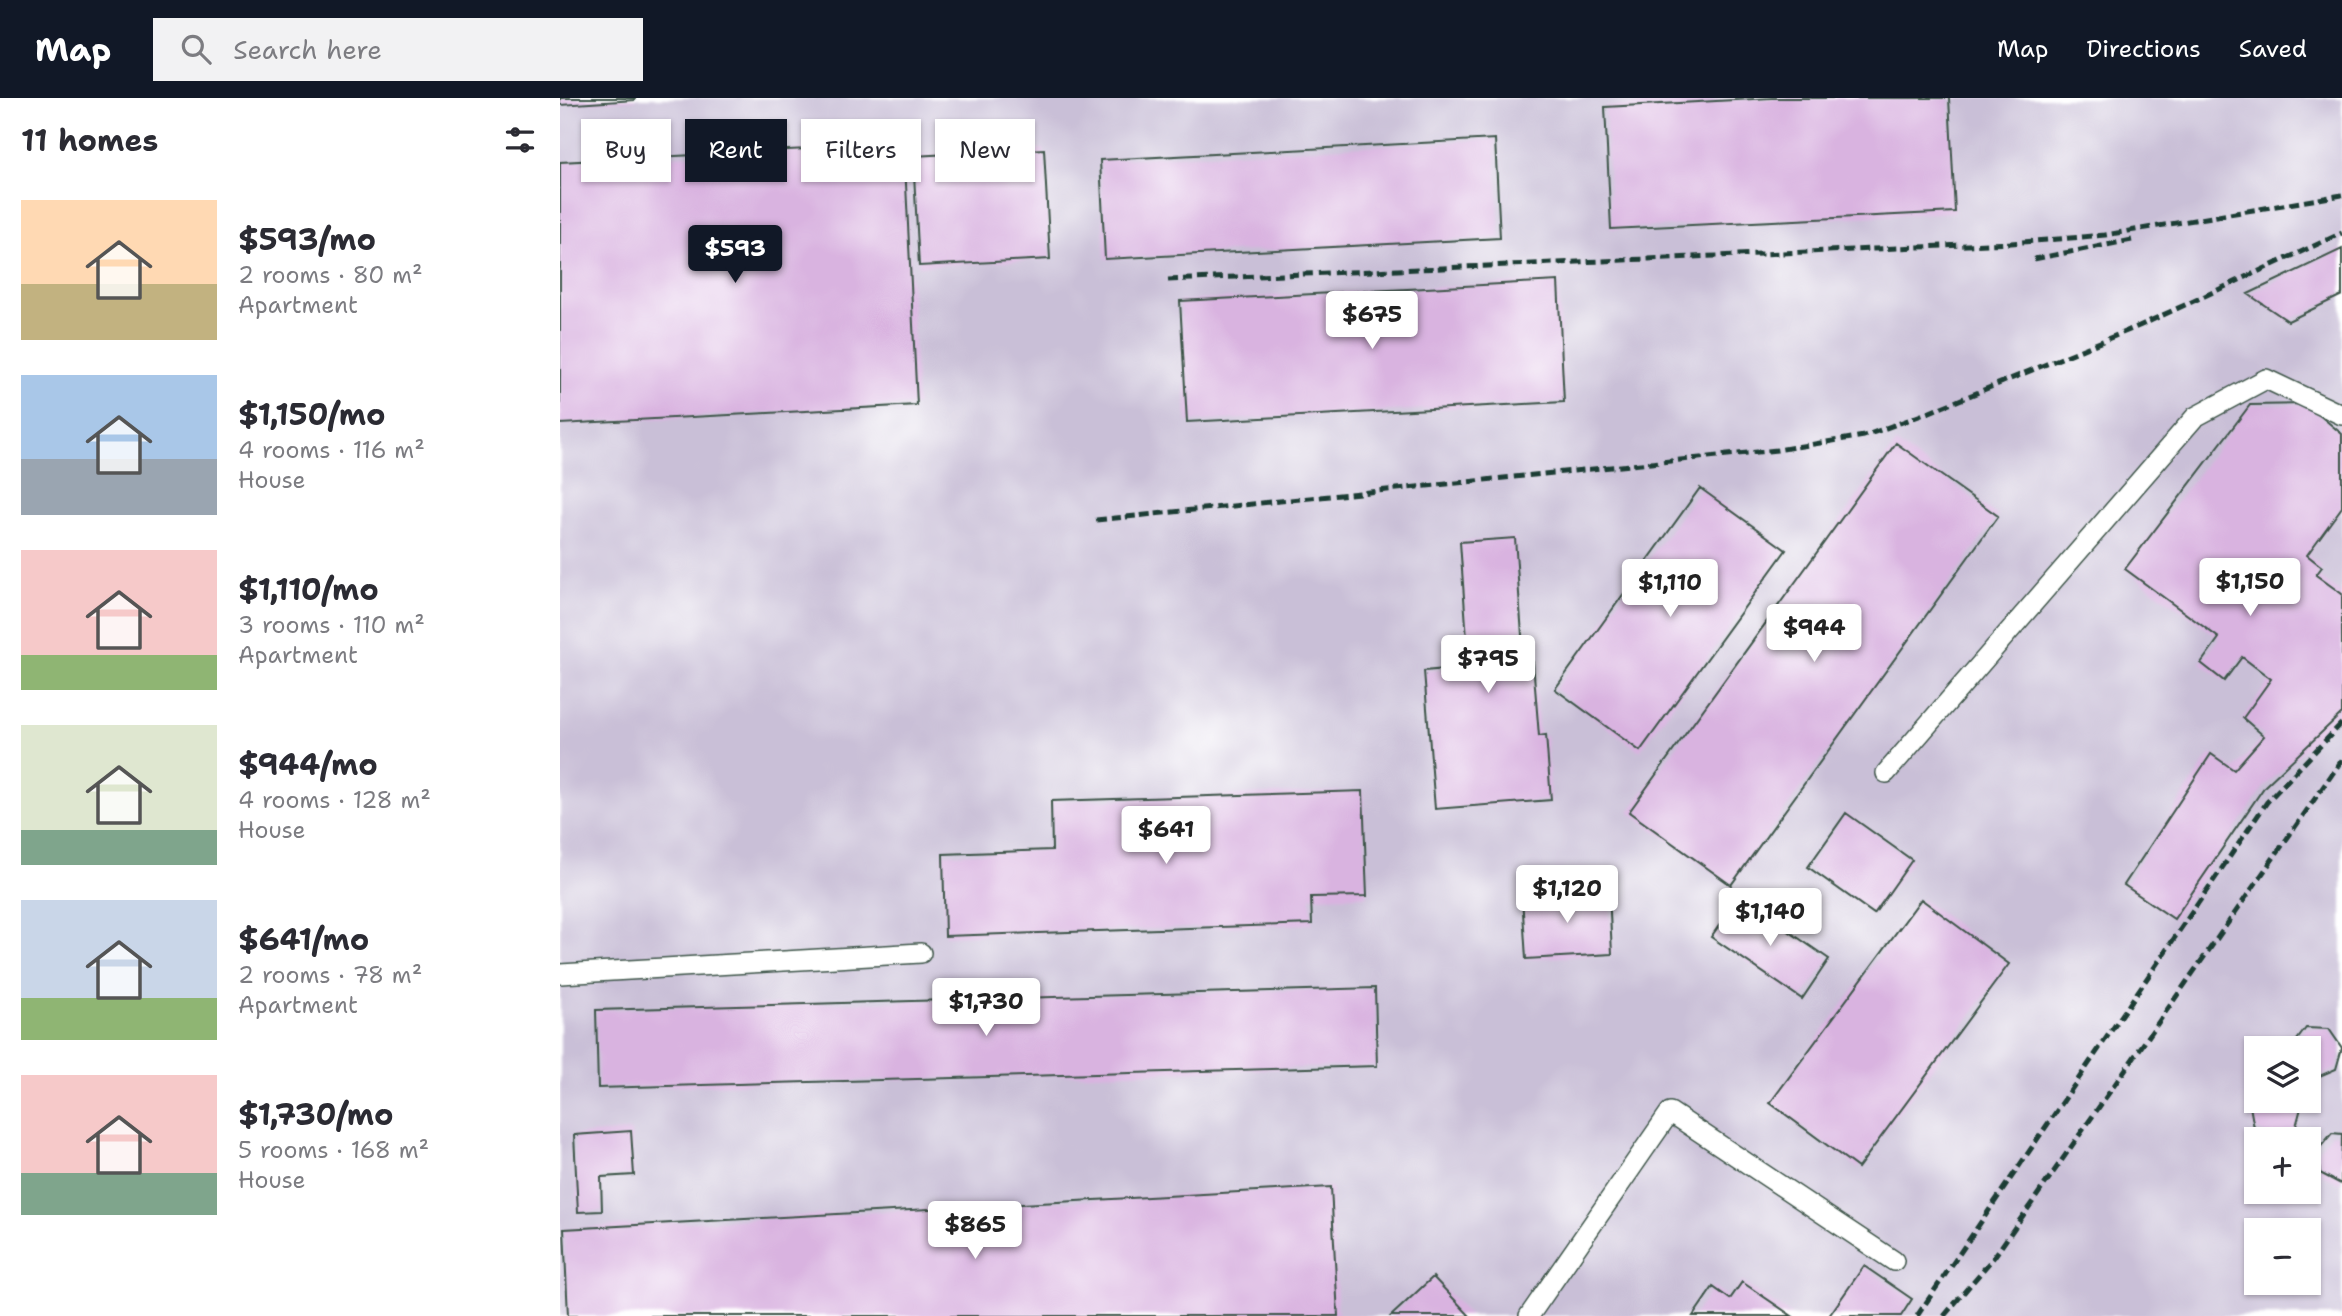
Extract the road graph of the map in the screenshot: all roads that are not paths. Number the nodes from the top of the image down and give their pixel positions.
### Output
1 (2342, 415) edge
2 (1886, 773) dead end
3 (921, 953) dead end
4 (560, 974) edge
5 (1894, 1261) dead end
6 (1529, 1316) edge

1 - 2 lane
3 - 4 lane
5 - 6 lane

